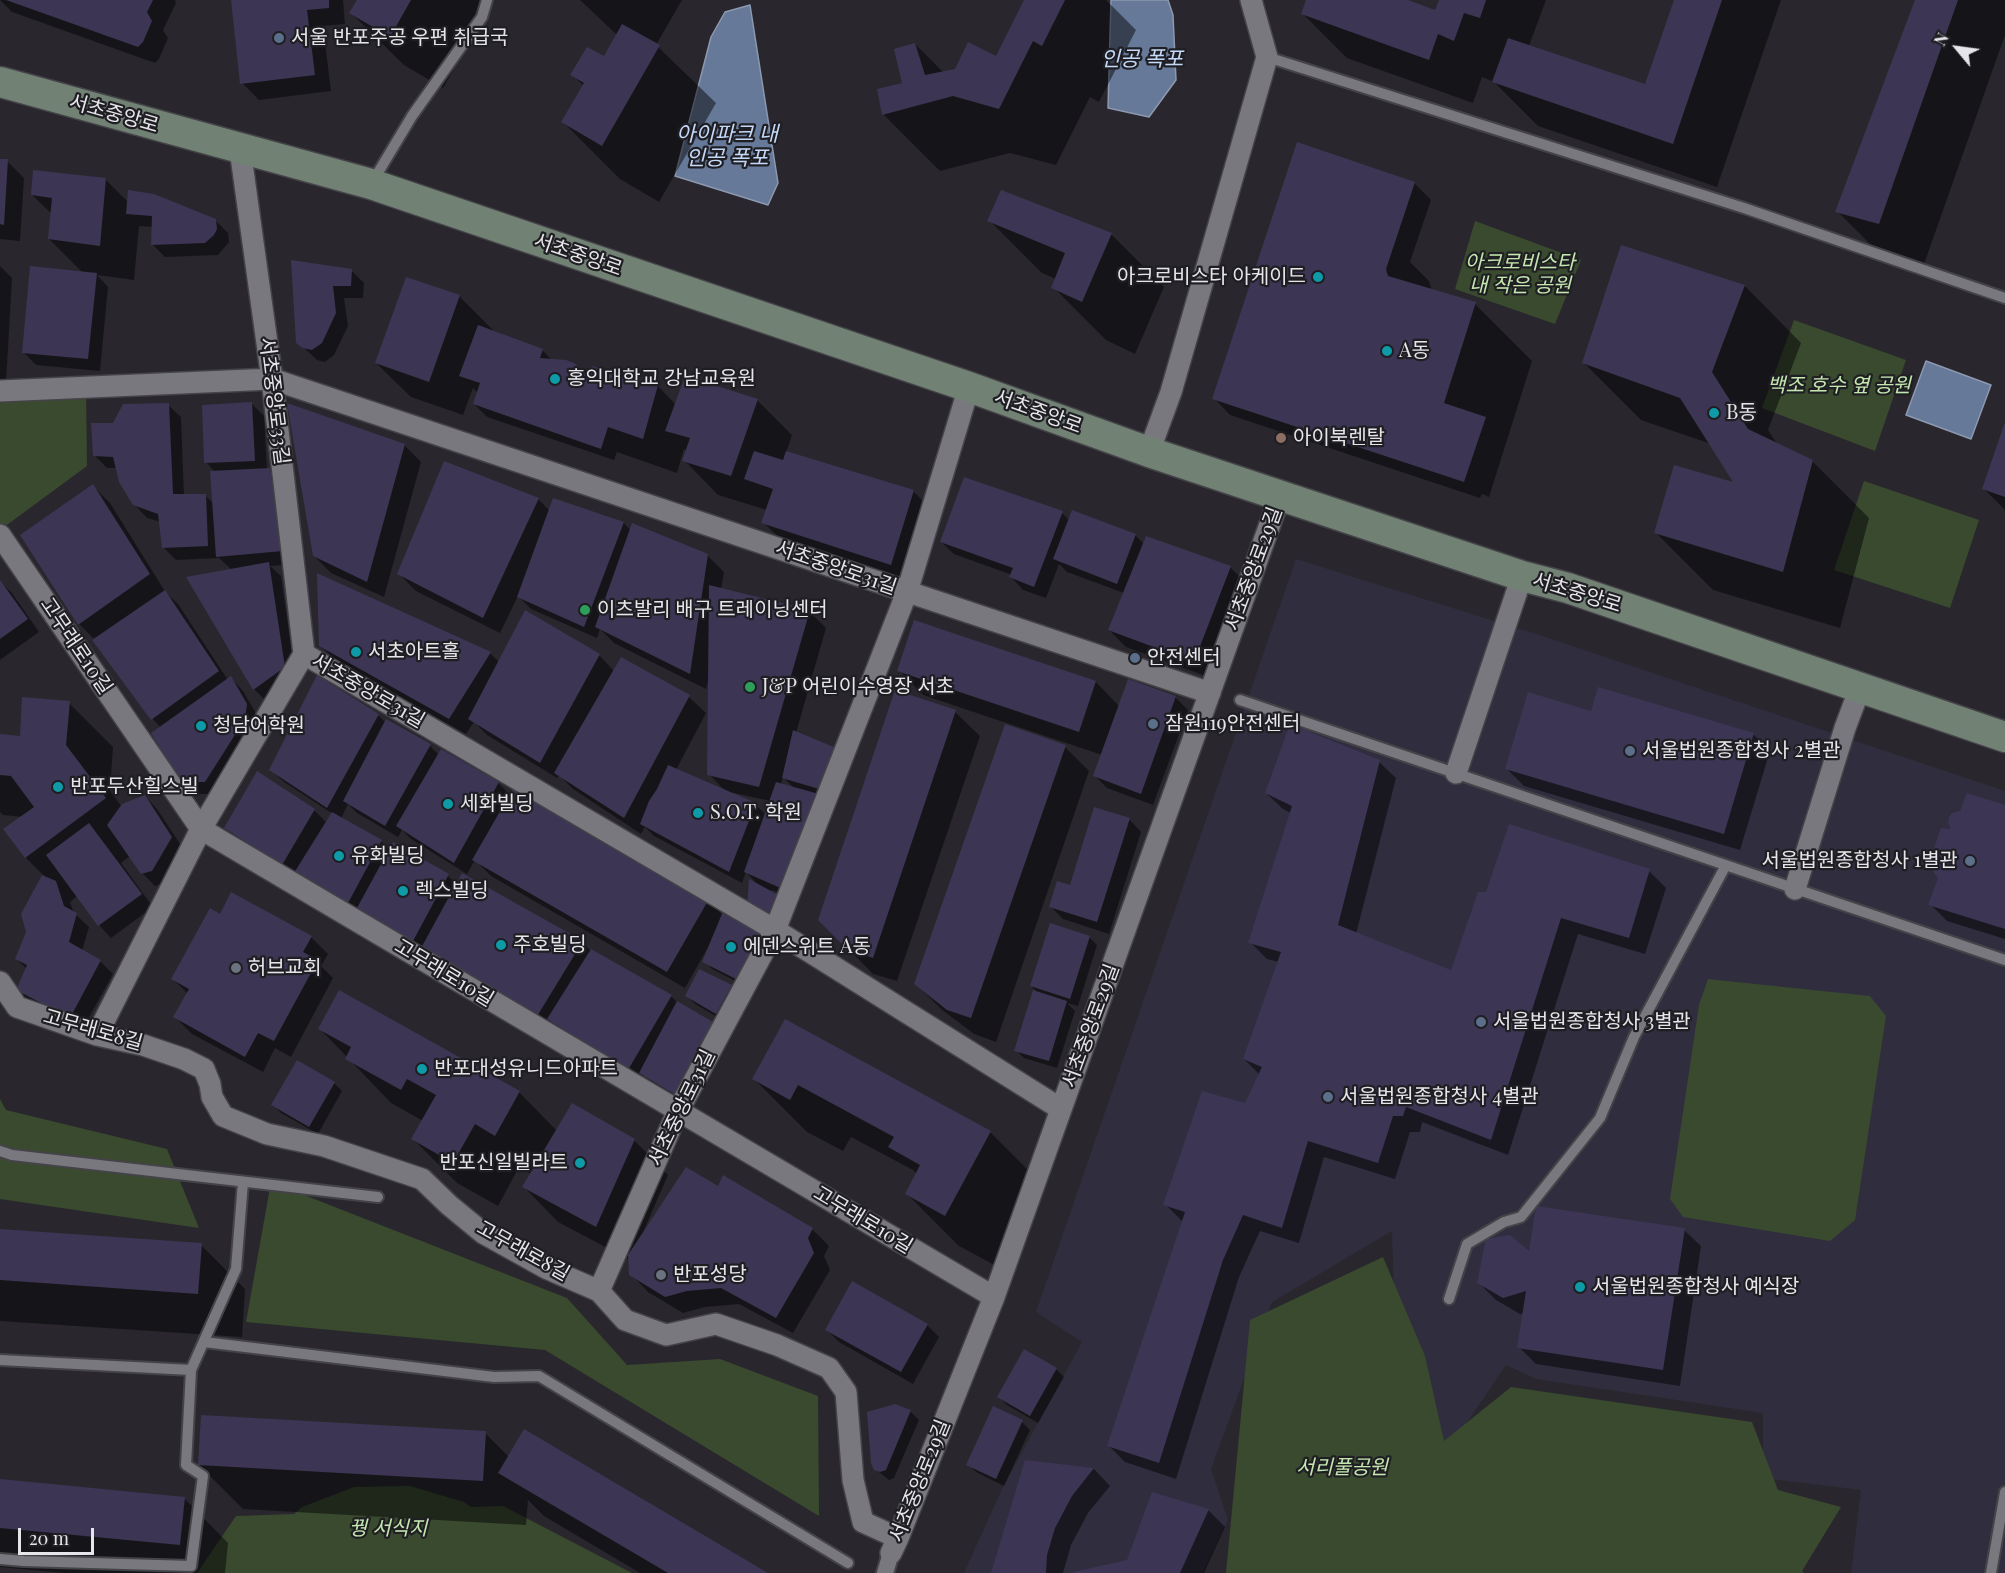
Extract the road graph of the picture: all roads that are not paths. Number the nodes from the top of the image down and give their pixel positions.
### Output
1 (487, 0) edge
2 (1251, 0) edge
3 (1267, 57) junction
4 (0, 82) edge
5 (240, 149) junction
6 (371, 184) junction
7 (2005, 298) edge
8 (272, 379) junction
9 (969, 387) junction
10 (0, 391) edge
11 (1149, 452) junction
12 (1280, 495) junction
13 (0, 536) edge
14 (1522, 576) junction
15 (908, 592) junction
16 (304, 654) junction
17 (1860, 688) junction
18 (1210, 693) junction
19 (1240, 700) dead end
20 (2005, 737) edge
21 (1456, 773) junction
22 (201, 829) junction
23 (1726, 865) junction
24 (1795, 889) junction
25 (775, 930) junction
26 (2005, 960) edge
27 (0, 982) edge
28 (96, 1035) junction
29 (1061, 1109) junction
30 (678, 1111) junction
31 (0, 1151) edge
32 (243, 1182) junction
33 (378, 1197) dead end
34 (599, 1291) junction
35 (994, 1297) junction
36 (1449, 1299) dead end
37 (204, 1342) junction
38 (0, 1359) edge
39 (191, 1370) junction
40 (2005, 1492) edge
41 (891, 1555) edge
42 (0, 1559) edge
43 (848, 1563) dead end
44 (1991, 1573) edge

1 - 6 lane
2 - 3 street
3 - 7 lane
3 - 11 street
4 - 5 main road, 서초중앙로
5 - 6 main road, 서초중앙로
5 - 8 street, 서초중앙로33길
6 - 9 main road, 서초중앙로
8 - 10 street, 서초중앙로31길
8 - 15 street, 서초중앙로31길
8 - 16 street, 서초중앙로33길
9 - 11 main road, 서초중앙로
9 - 15 street, 서초중앙로31길
11 - 12 main road, 서초중앙로
12 - 14 main road, 서초중앙로
12 - 18 street, 서초중앙로29길
13 - 22 street, 고무래로10길
14 - 17 main road, 서초중앙로
14 - 21 street
15 - 18 street, 서초중앙로31길
15 - 25 street, 서초중앙로31길
16 - 22 street, 서초중앙로31길
16 - 25 street, 서초중앙로31길
17 - 20 main road, 서초중앙로
17 - 24 street
18 - 29 street, 서초중앙로29길
19 - 21 lane
21 - 23 lane
22 - 28 street, 서초중앙로31길
22 - 30 street, 고무래로10길
23 - 24 lane
23 - 36 lane
24 - 26 lane
25 - 29 street, 서초중앙로31길
25 - 30 street, 서초중앙로31길
27 - 28 street, 고무래로8길
28 - 34 street, 고무래로8길
29 - 35 street, 서초중앙로29길
30 - 34 street, 서초중앙로31길
30 - 35 street, 고무래로10길
31 - 32 lane
32 - 33 lane
32 - 37 lane
34 - 41 street, 고무래로8길
35 - 41 street, 서초중앙로29길
37 - 39 lane
37 - 43 lane
38 - 39 lane
39 - 42 lane
40 - 44 lane

